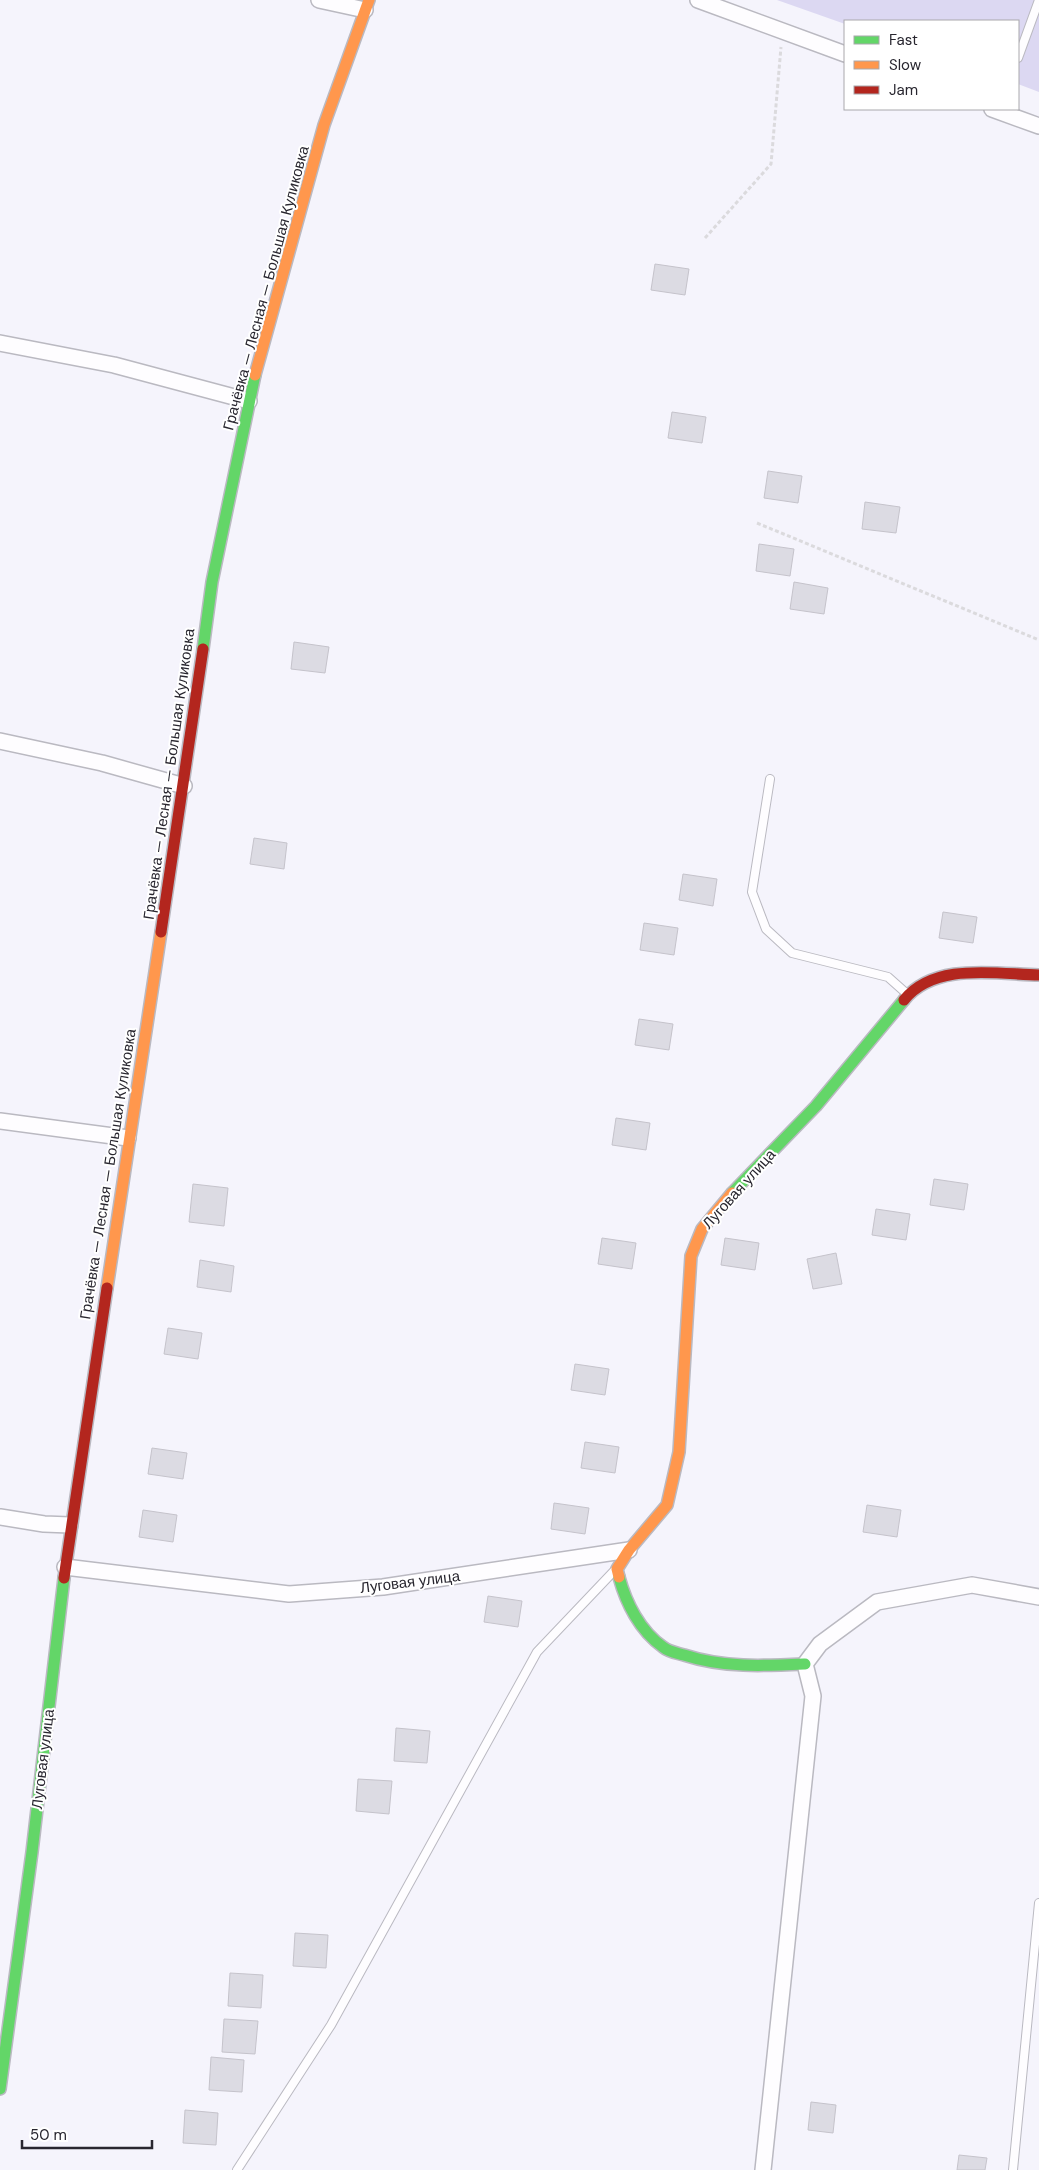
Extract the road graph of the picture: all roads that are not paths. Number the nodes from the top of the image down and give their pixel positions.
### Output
1 (319, 0) edge
2 (698, 0) edge
3 (1038, 0) edge
4 (367, 5) edge
5 (844, 54) edge
6 (1019, 55) edge
7 (997, 110) edge
8 (1039, 126) edge
9 (0, 343) edge
10 (249, 401) junction
11 (0, 741) edge
12 (770, 778) dead end
13 (184, 786) junction
14 (1039, 975) edge
15 (908, 995) junction
16 (0, 1122) edge
17 (128, 1138) junction
18 (0, 1517) edge
19 (70, 1525) junction
20 (629, 1550) junction
21 (65, 1567) junction
22 (617, 1569) junction
23 (1039, 1597) edge
24 (804, 1664) junction
25 (1039, 1903) edge
26 (0, 2089) edge
27 (237, 2170) edge
28 (763, 2170) edge
29 (1013, 2170) edge

1 - 4 street
2 - 5 street
3 - 6 lane
4 - 10 street, Грачёвка — Лесная — Большая Куликовка
7 - 8 street
9 - 10 street
10 - 13 street, Грачёвка — Лесная — Большая Куликовка
11 - 13 street
12 - 15 lane
13 - 17 street, Грачёвка — Лесная — Большая Куликовка
14 - 15 street, Луговая улица
15 - 20 street, Луговая улица
16 - 17 street
17 - 19 street, Грачёвка — Лесная — Большая Куликовка
18 - 19 street
19 - 21 street, Грачёвка — Лесная — Большая Куликовка
20 - 21 street, Луговая улица
20 - 22 street
21 - 26 street, Луговая улица
22 - 24 street
22 - 27 lane
23 - 24 street
24 - 28 street
25 - 29 lane

